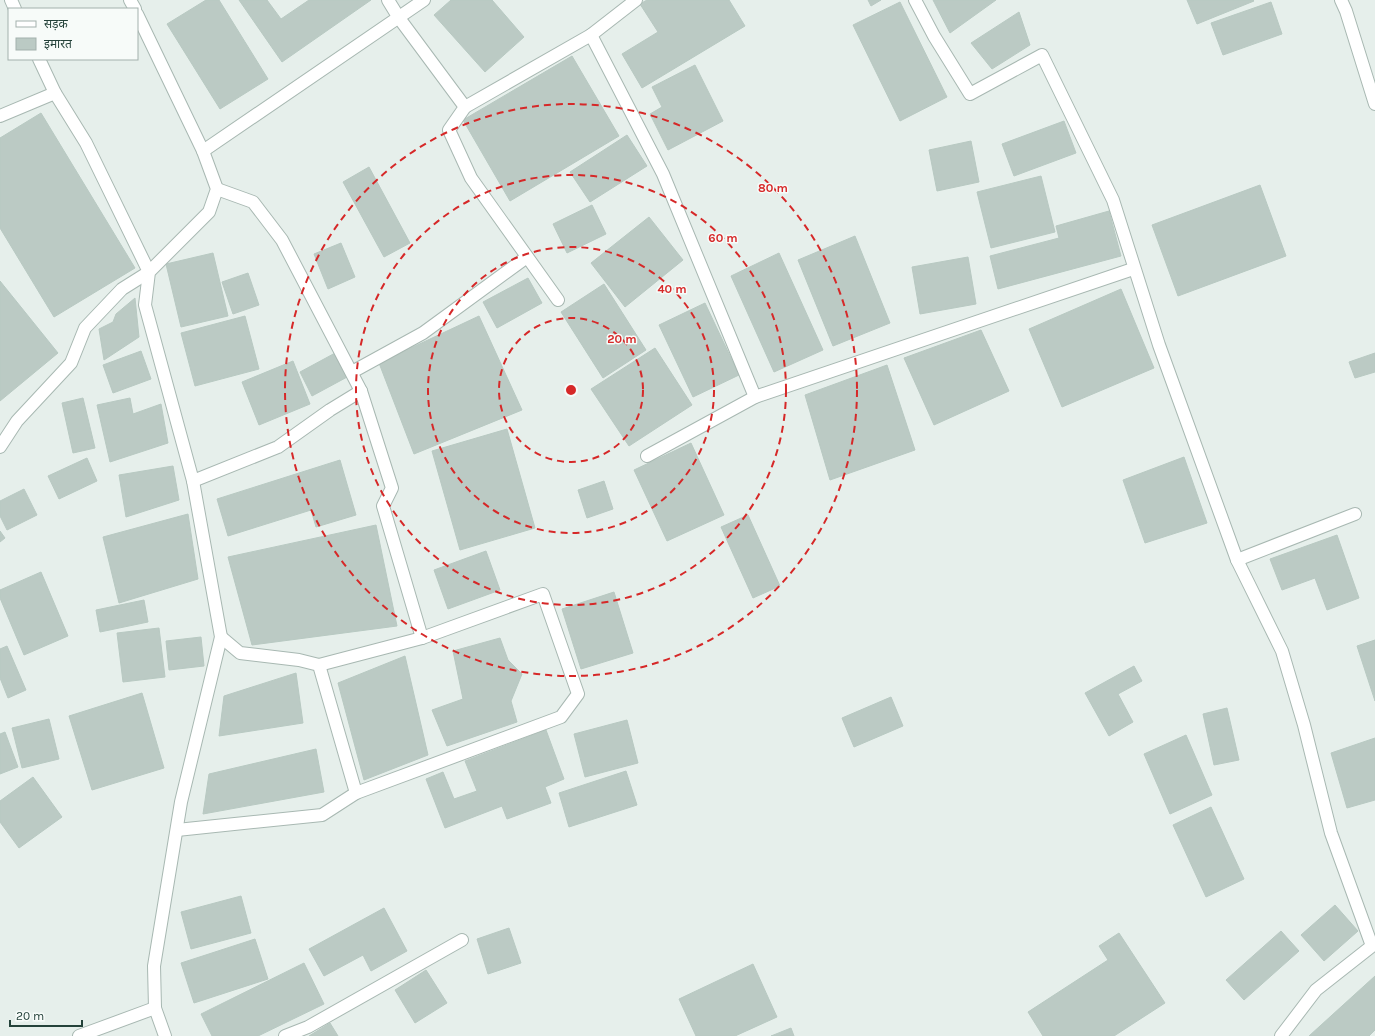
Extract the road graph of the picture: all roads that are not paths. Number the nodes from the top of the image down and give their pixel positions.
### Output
1 (388, 0) edge
2 (424, 0) edge
3 (636, 0) edge
4 (915, 0) edge
5 (1341, 0) edge
6 (138, 16) edge
7 (399, 18) junction
8 (591, 35) junction
9 (40, 60) edge
10 (56, 93) junction
11 (1375, 104) edge
12 (465, 106) junction
13 (0, 116) edge
14 (203, 151) junction
15 (217, 189) junction
16 (527, 256) junction
17 (1134, 269) junction
18 (149, 272) junction
19 (558, 300) dead end
20 (352, 372) junction
21 (362, 391) junction
22 (755, 397) junction
23 (0, 447) edge
24 (647, 456) dead end
25 (193, 481) junction
26 (1355, 514) dead end
27 (1237, 560) junction
28 (221, 636) junction
29 (422, 638) junction
30 (319, 665) junction
31 (356, 793) junction
32 (177, 830) junction
33 (462, 940) dead end
34 (1373, 947) edge
35 (155, 1008) junction
36 (79, 1036) edge
37 (165, 1036) edge
38 (285, 1036) edge
39 (1281, 1036) edge

1 - 7 street
2 - 7 street
3 - 8 street
4 - 17 street
5 - 11 street
6 - 14 street
7 - 12 street
7 - 14 street
8 - 12 street
8 - 22 street
9 - 10 street
10 - 13 street
10 - 18 street
12 - 16 street
14 - 15 street
15 - 18 street
15 - 20 street
16 - 19 street
16 - 20 street
17 - 22 street
17 - 27 street
18 - 23 street
18 - 25 street
20 - 21 street
21 - 25 street
21 - 29 street
22 - 24 street
25 - 28 street
26 - 27 street
27 - 34 street
28 - 30 street
28 - 32 street
29 - 30 street
29 - 31 street
30 - 31 street
31 - 32 street
32 - 35 street
33 - 38 street
34 - 39 street
35 - 36 street
35 - 37 street

